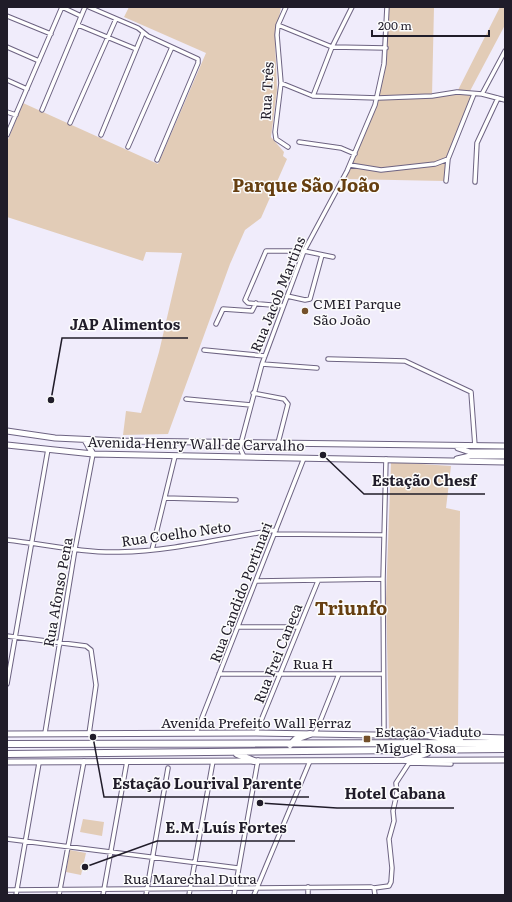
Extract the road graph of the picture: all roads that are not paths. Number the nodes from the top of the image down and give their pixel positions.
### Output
1 (62, 7) edge
2 (79, 7) edge
3 (89, 7) edge
4 (286, 7) edge
5 (352, 7) edge
6 (387, 7) edge
7 (84, 8) edge
8 (7, 16) edge
9 (81, 16) junction
10 (116, 19) junction
11 (78, 25) junction
12 (278, 25) junction
13 (143, 33) junction
14 (51, 34) junction
15 (108, 37) junction
16 (7, 47) edge
17 (172, 47) junction
18 (332, 47) junction
19 (386, 48) junction
20 (136, 49) junction
21 (505, 51) edge
22 (39, 61) junction
23 (7, 80) edge
24 (280, 83) junction
25 (27, 89) junction
26 (474, 94) junction
27 (482, 94) junction
28 (313, 96) junction
29 (377, 98) junction
30 (498, 98) junction
31 (505, 100) edge
32 (42, 110) dead end
33 (7, 112) edge
34 (16, 116) junction
35 (70, 123) dead end
36 (7, 135) edge
37 (101, 135) dead end
38 (299, 142) dead end
39 (288, 147) dead end
40 (128, 148) dead end
41 (355, 154) junction
42 (448, 158) junction
43 (157, 160) dead end
44 (350, 165) junction
45 (446, 181) dead end
46 (475, 182) dead end
47 (304, 251) junction
48 (322, 255) junction
49 (333, 257) dead end
50 (287, 296) junction
51 (256, 303) junction
52 (283, 306) junction
53 (216, 324) dead end
54 (204, 350) dead end
55 (265, 356) junction
56 (328, 359) dead end
57 (262, 364) junction
58 (317, 368) dead end
59 (253, 393) junction
60 (186, 399) dead end
61 (250, 405) junction
62 (7, 431) edge
63 (85, 440) junction
64 (241, 443) junction
65 (278, 444) junction
66 (7, 445) edge
67 (452, 446) junction
68 (475, 446) junction
69 (505, 446) edge
70 (48, 449) junction
71 (505, 452) edge
72 (93, 454) junction
73 (470, 454) junction
74 (175, 456) junction
75 (505, 456) edge
76 (244, 458) junction
77 (304, 458) junction
78 (386, 459) junction
79 (452, 461) junction
80 (505, 462) edge
81 (165, 498) junction
82 (236, 500) dead end
83 (276, 530) junction
84 (274, 534) junction
85 (384, 535) junction
86 (7, 540) edge
87 (31, 543) junction
88 (75, 549) junction
89 (152, 550) junction
90 (383, 579) junction
91 (256, 581) junction
92 (318, 581) junction
93 (238, 627) junction
94 (299, 628) junction
95 (7, 636) edge
96 (15, 637) junction
97 (59, 643) junction
98 (219, 674) junction
99 (281, 674) junction
100 (339, 674) junction
101 (383, 674) junction
102 (7, 684) edge
103 (45, 733) junction
104 (196, 733) junction
105 (256, 733) junction
106 (7, 734) edge
107 (88, 734) junction
108 (312, 734) junction
109 (384, 734) junction
110 (430, 736) junction
111 (7, 744) edge
112 (290, 745) junction
113 (504, 746) edge
114 (479, 747) junction
115 (432, 751) junction
116 (234, 752) junction
117 (7, 754) edge
118 (256, 760) junction
119 (310, 760) junction
120 (505, 760) edge
121 (84, 761) junction
122 (127, 761) junction
123 (213, 761) junction
124 (410, 761) junction
125 (7, 762) edge
126 (39, 763) junction
127 (451, 764) dead end
128 (168, 768) dead end
129 (7, 839) edge
130 (26, 841) junction
131 (69, 845) junction
132 (111, 852) junction
133 (152, 858) junction
134 (195, 862) junction
135 (238, 868) junction
136 (308, 887) junction
137 (235, 888) junction
138 (257, 888) junction
139 (374, 888) junction
140 (60, 889) junction
141 (104, 889) junction
142 (147, 889) junction
143 (190, 889) junction
144 (7, 890) edge
145 (16, 890) junction
146 (16, 895) edge
147 (59, 895) edge
148 (103, 895) edge
149 (146, 895) edge
150 (189, 895) edge
151 (234, 895) edge
152 (254, 895) edge
153 (308, 895) edge
154 (375, 895) edge

1 - 9 street
1 - 14 street
2 - 7 street
3 - 10 street
4 - 12 street, Rua Três
5 - 18 street
6 - 19 street, Rua Jacob Martins
7 - 9 street
8 - 14 street
9 - 11 street
10 - 13 street
10 - 15 street
11 - 15 street
11 - 32 street
12 - 18 street
12 - 24 street, Rua Três
13 - 17 street
13 - 20 street
14 - 22 street
15 - 20 street
15 - 35 street
16 - 22 street
17 - 40 street
17 - 43 street
18 - 19 street
18 - 28 street
19 - 29 street, Rua Jacob Martins
20 - 37 street
21 - 27 street
22 - 25 street
23 - 25 street
24 - 28 street
24 - 39 street, Rua Três
25 - 34 street
26 - 27 street
26 - 29 street
26 - 42 street
27 - 30 street
28 - 29 street
29 - 41 street, Rua Jacob Martins
30 - 31 street
30 - 46 street
33 - 34 street
34 - 36 street
38 - 41 street
41 - 44 street, Rua Jacob Martins
42 - 44 street
42 - 45 street
44 - 47 street, Rua Jacob Martins
47 - 48 street
47 - 50 street, Rua Jacob Martins
47 - 51 street
48 - 49 street
48 - 50 street
50 - 52 street, Rua Jacob Martins
51 - 52 street
51 - 53 street
52 - 55 street, Rua Jacob Martins
54 - 55 street
55 - 57 street, Rua Jacob Martins
56 - 68 street
57 - 58 street
57 - 59 street, Rua Jacob Martins
59 - 61 street, Rua Jacob Martins
59 - 65 street
60 - 61 street
61 - 64 street, Rua Jacob Martins
62 - 63 main road, Avenida Henry Wall de Carvalho
63 - 64 main road, Avenida Henry Wall de Carvalho
63 - 72 main road
64 - 65 main road, Avenida Henry Wall de Carvalho
64 - 76 street, Rua Jacob Martins
65 - 67 main road, Avenida Henry Wall de Carvalho
66 - 70 main road, Avenida Henry Wall de Carvalho
67 - 68 main road, Avenida Henry Wall de Carvalho
67 - 73 main road
68 - 69 main road, Avenida Henry Wall de Carvalho
70 - 72 main road, Avenida Henry Wall de Carvalho
70 - 87 street
71 - 73 main road
72 - 74 main road, Avenida Henry Wall de Carvalho
72 - 88 street, Rua Afonso Pena
73 - 75 main road
73 - 79 main road
74 - 76 main road, Avenida Henry Wall de Carvalho
74 - 81 street
76 - 77 main road, Avenida Henry Wall de Carvalho
77 - 78 main road, Avenida Henry Wall de Carvalho
77 - 83 street, Rua Candido Portinari
78 - 79 main road, Avenida Henry Wall de Carvalho
78 - 85 street
79 - 80 main road, Avenida Henry Wall de Carvalho
81 - 82 street
81 - 89 street
83 - 84 street, Rua Candido Portinari
83 - 89 street, Rua Coelho Neto
84 - 85 street
84 - 91 street, Rua Candido Portinari
85 - 90 street
86 - 87 street, Rua Coelho Neto
87 - 88 street, Rua Coelho Neto
87 - 96 street
88 - 89 street, Rua Coelho Neto
88 - 97 street, Rua Afonso Pena
90 - 92 street
90 - 101 street
91 - 92 street
91 - 93 street, Rua Candido Portinari
92 - 94 street, Rua Frei Caneca
93 - 94 street
93 - 98 street, Rua Candido Portinari
94 - 99 street, Rua Frei Caneca
95 - 96 street
96 - 97 street
96 - 102 street
97 - 103 street, Rua Afonso Pena
97 - 107 street
98 - 99 street, Rua H
98 - 104 street, Rua Candido Portinari
99 - 100 street, Rua H
99 - 105 street, Rua Frei Caneca
100 - 101 street, Rua H
100 - 108 street
101 - 109 street
103 - 106 main road, Avenida Prefeito Wall Ferraz
103 - 107 main road, Avenida Prefeito Wall Ferraz
104 - 105 main road, Avenida Prefeito Wall Ferraz
104 - 107 main road, Avenida Prefeito Wall Ferraz
105 - 108 main road, Avenida Prefeito Wall Ferraz
108 - 109 main road, Avenida Prefeito Wall Ferraz
108 - 112 highway
109 - 110 main road, Avenida Prefeito Wall Ferraz
110 - 113 main road, Avenida Prefeito Wall Ferraz
110 - 114 highway
111 - 112 highway, Avenida Prefeito Wall Ferraz
112 - 114 highway, Avenida Prefeito Wall Ferraz
113 - 114 highway
113 - 114 highway, Avenida Prefeito Wall Ferraz
114 - 115 highway, Avenida Prefeito Wall Ferraz
115 - 116 highway, Avenida Prefeito Wall Ferraz
115 - 124 highway
116 - 117 highway, Avenida Prefeito Wall Ferraz
116 - 118 highway
118 - 119 main road
118 - 123 main road
118 - 135 street
119 - 124 main road
119 - 138 street
120 - 124 main road
121 - 122 main road
121 - 126 main road
121 - 131 street
122 - 123 main road
122 - 132 street
123 - 134 street
124 - 127 street
124 - 139 street
125 - 126 main road
126 - 130 street
128 - 133 street
129 - 130 street
130 - 131 street
130 - 145 street
131 - 132 street
131 - 140 street
132 - 133 street
132 - 141 street
133 - 134 street
133 - 142 street
134 - 135 street
134 - 143 street
135 - 137 street
136 - 138 street, Rua Marechal Dutra
136 - 139 street, Rua Marechal Dutra
136 - 153 street
137 - 138 street, Rua Marechal Dutra
137 - 143 street, Rua Marechal Dutra
137 - 151 street
138 - 152 street
139 - 154 street
140 - 141 street, Rua Marechal Dutra
140 - 145 street, Rua Marechal Dutra
140 - 147 street
141 - 142 street, Rua Marechal Dutra
141 - 148 street
142 - 143 street, Rua Marechal Dutra
142 - 149 street
143 - 150 street
144 - 145 street, Rua Marechal Dutra
145 - 146 street

